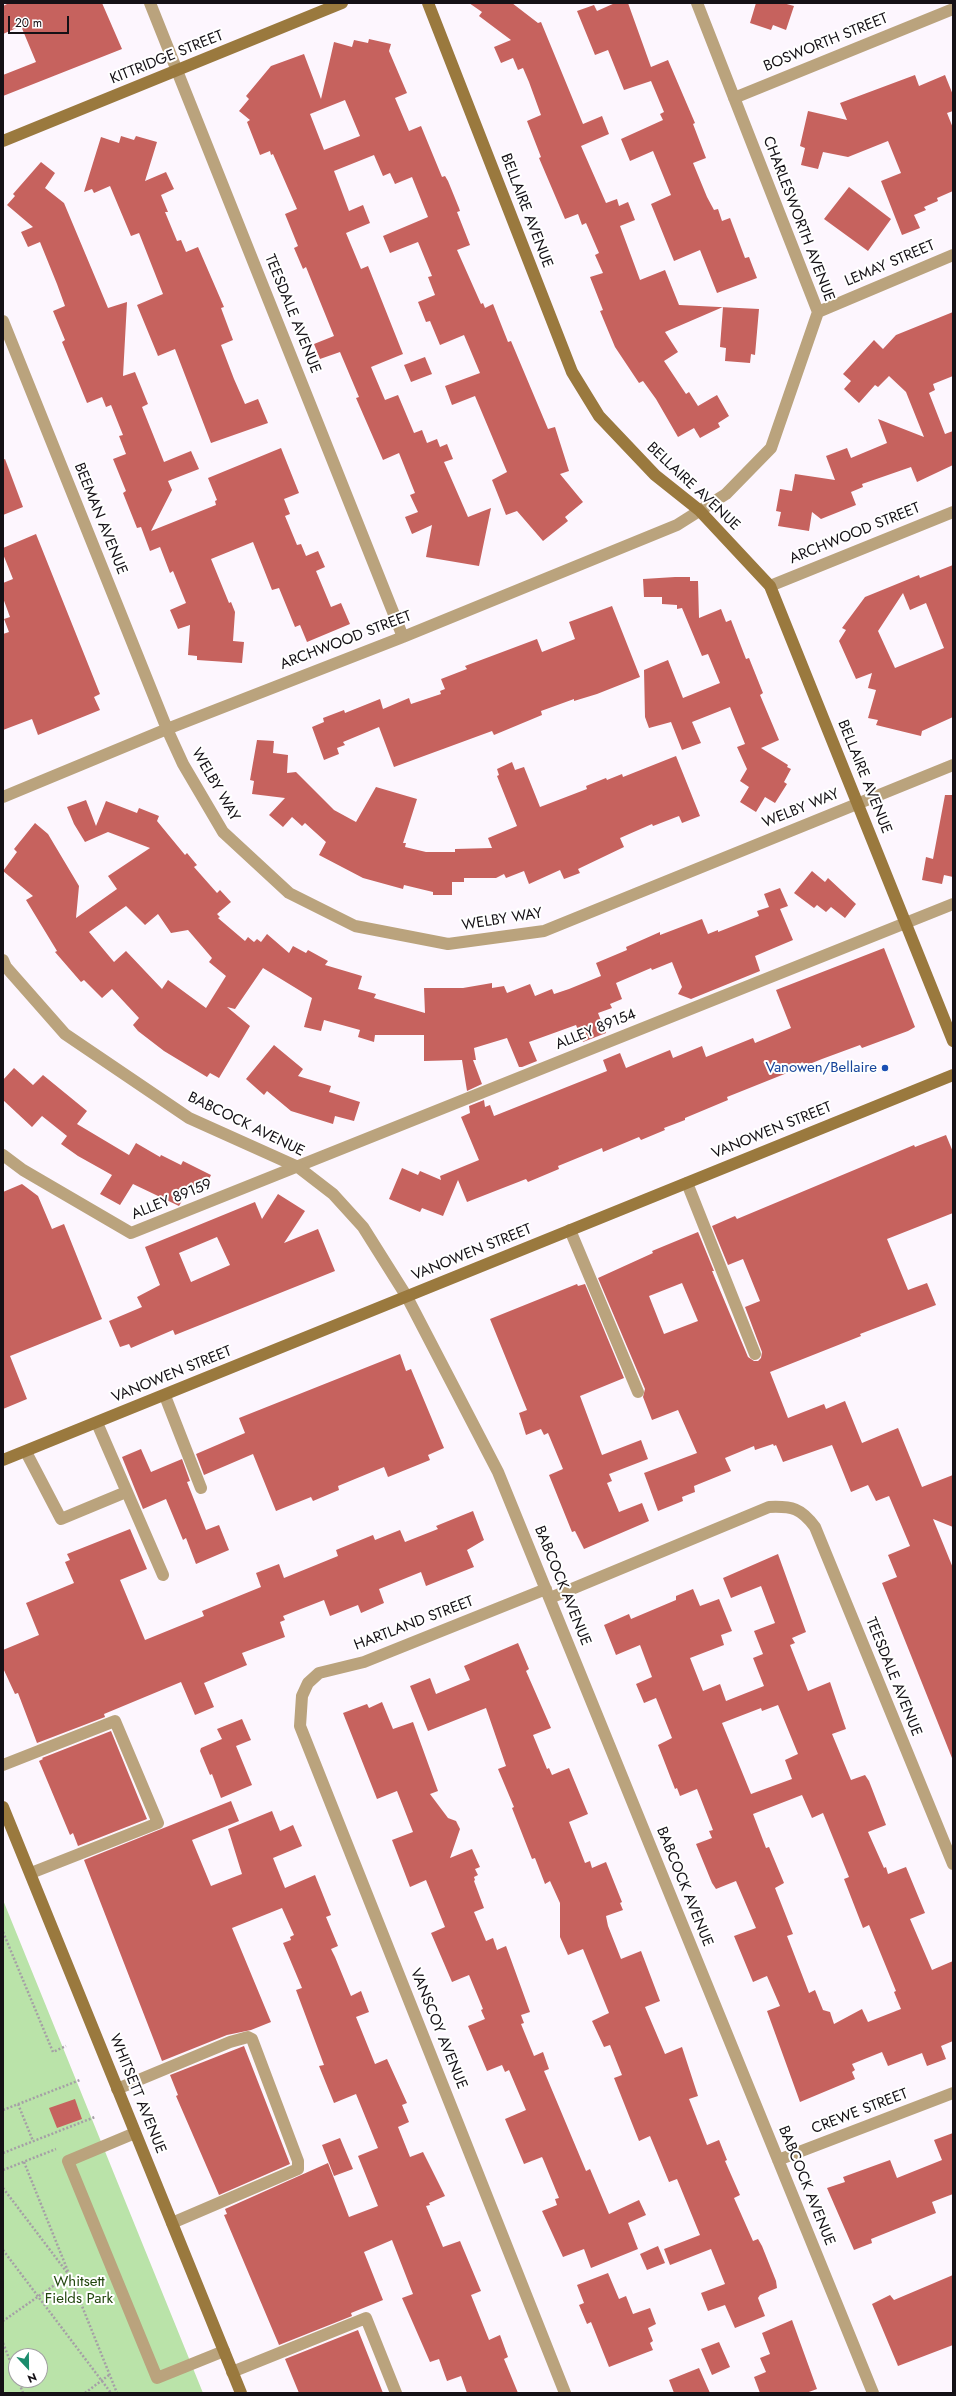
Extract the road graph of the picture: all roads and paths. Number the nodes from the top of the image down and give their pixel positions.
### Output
1 (150, 3) edge
2 (342, 3) edge
3 (428, 3) edge
4 (697, 3) edge
5 (953, 9) edge
6 (178, 71) junction
7 (734, 98) junction
8 (3, 141) edge
9 (953, 255) edge
10 (818, 312) junction
11 (3, 321) edge
12 (698, 510) junction
13 (953, 512) edge
14 (770, 586) junction
15 (403, 637) junction
16 (167, 729) junction
17 (953, 765) edge
18 (3, 797) edge
19 (858, 804) junction
20 (953, 904) edge
21 (906, 923) junction
22 (3, 960) edge
23 (953, 1041) edge
24 (953, 1075) edge
25 (3, 1155) edge
26 (298, 1167) junction
27 (687, 1183) junction
28 (570, 1230) junction
29 (407, 1297) junction
30 (754, 1354) dead end
31 (638, 1392) dead end
32 (165, 1396) junction
33 (97, 1423) junction
34 (26, 1452) junction
35 (3, 1460) edge
36 (202, 1488) dead end
37 (126, 1492) junction
38 (796, 1509) joint
39 (162, 1575) dead end
40 (548, 1593) junction
41 (302, 1696) joint
42 (3, 1765) edge
43 (3, 1807) edge
44 (953, 1864) edge
45 (31, 1874) junction
46 (3, 1932) edge
47 (66, 2046) dead end
48 (80, 2080) dead end
49 (117, 2089) junction
50 (953, 2093) edge
51 (18, 2104) junction
52 (3, 2110) edge
53 (94, 2117) dead end
54 (135, 2133) junction
55 (33, 2141) junction
56 (58, 2148) dead end
57 (3, 2153) edge
58 (778, 2160) junction
59 (24, 2162) junction
60 (3, 2170) edge
61 (3, 2188) edge
62 (172, 2223) junction
63 (3, 2250) edge
64 (69, 2275) junction
65 (38, 2297) junction
66 (3, 2321) edge
67 (3, 2343) edge
68 (224, 2351) junction
69 (8, 2356) edge
70 (232, 2372) junction
71 (109, 2375) junction
72 (102, 2381) junction
73 (85, 2393) edge
74 (111, 2393) edge
75 (117, 2393) edge
76 (241, 2393) edge
77 (396, 2393) edge
78 (565, 2393) edge
79 (873, 2393) edge

1 - 6 street, TEESDALE AVENUE
2 - 6 main road, KITTRIDGE STREET
3 - 12 main road, BELLAIRE AVENUE
4 - 7 street, CHARLESWORTH AVENUE
5 - 7 street, BOSWORTH STREET
6 - 8 main road, KITTRIDGE STREET
6 - 15 street, TEESDALE AVENUE
7 - 10 street, CHARLESWORTH AVENUE
9 - 10 street, LEMAY STREET
10 - 12 street, CHARLESWORTH AVENUE
11 - 16 street, BEEMAN AVENUE
12 - 14 main road, BELLAIRE AVENUE
12 - 15 street, ARCHWOOD STREET
13 - 14 street, ARCHWOOD STREET
14 - 19 main road, BELLAIRE AVENUE
15 - 16 street, ARCHWOOD STREET
16 - 18 street, ARCHWOOD STREET
16 - 19 street, WELBY WAY
17 - 19 street, WELBY WAY
19 - 21 main road, BELLAIRE AVENUE
20 - 21 street, ALLEY 89154
21 - 23 main road, BELLAIRE AVENUE
21 - 26 street, ALLEY 89154
22 - 26 street, BABCOCK AVENUE
24 - 27 main road, VANOWEN STREET
25 - 26 street, ALLEY 89159
26 - 29 street, BABCOCK AVENUE
27 - 28 main road, VANOWEN STREET
27 - 30 street
28 - 29 main road, VANOWEN STREET
28 - 31 street
29 - 32 main road, VANOWEN STREET
29 - 40 street, BABCOCK AVENUE
32 - 33 main road, VANOWEN STREET
32 - 36 street
33 - 34 main road, VANOWEN STREET
33 - 37 street
34 - 35 main road, VANOWEN STREET
34 - 37 street
37 - 39 street
38 - 40 street, HARTLAND STREET
38 - 44 street, TEESDALE AVENUE
40 - 41 street, HARTLAND STREET
40 - 58 street, BABCOCK AVENUE
41 - 78 street, VANSCOY AVENUE
42 - 45 street
43 - 45 main road, WHITSETT AVENUE
45 - 49 main road, WHITSETT AVENUE
46 - 47 path
48 - 51 path
49 - 54 main road, WHITSETT AVENUE
49 - 62 street
50 - 58 street, CREWE STREET
51 - 52 path
51 - 55 path
53 - 55 path
54 - 62 main road, WHITSETT AVENUE
54 - 68 street
55 - 57 path
56 - 59 path
58 - 79 street, BABCOCK AVENUE
59 - 60 path
59 - 64 path
61 - 64 path
62 - 68 main road, WHITSETT AVENUE
63 - 65 path
64 - 65 path
64 - 71 path
65 - 66 path
65 - 72 path
67 - 69 path
68 - 70 main road, WHITSETT AVENUE
70 - 76 main road, WHITSETT AVENUE
70 - 77 street
71 - 72 path
71 - 75 path
72 - 73 path
72 - 74 path

